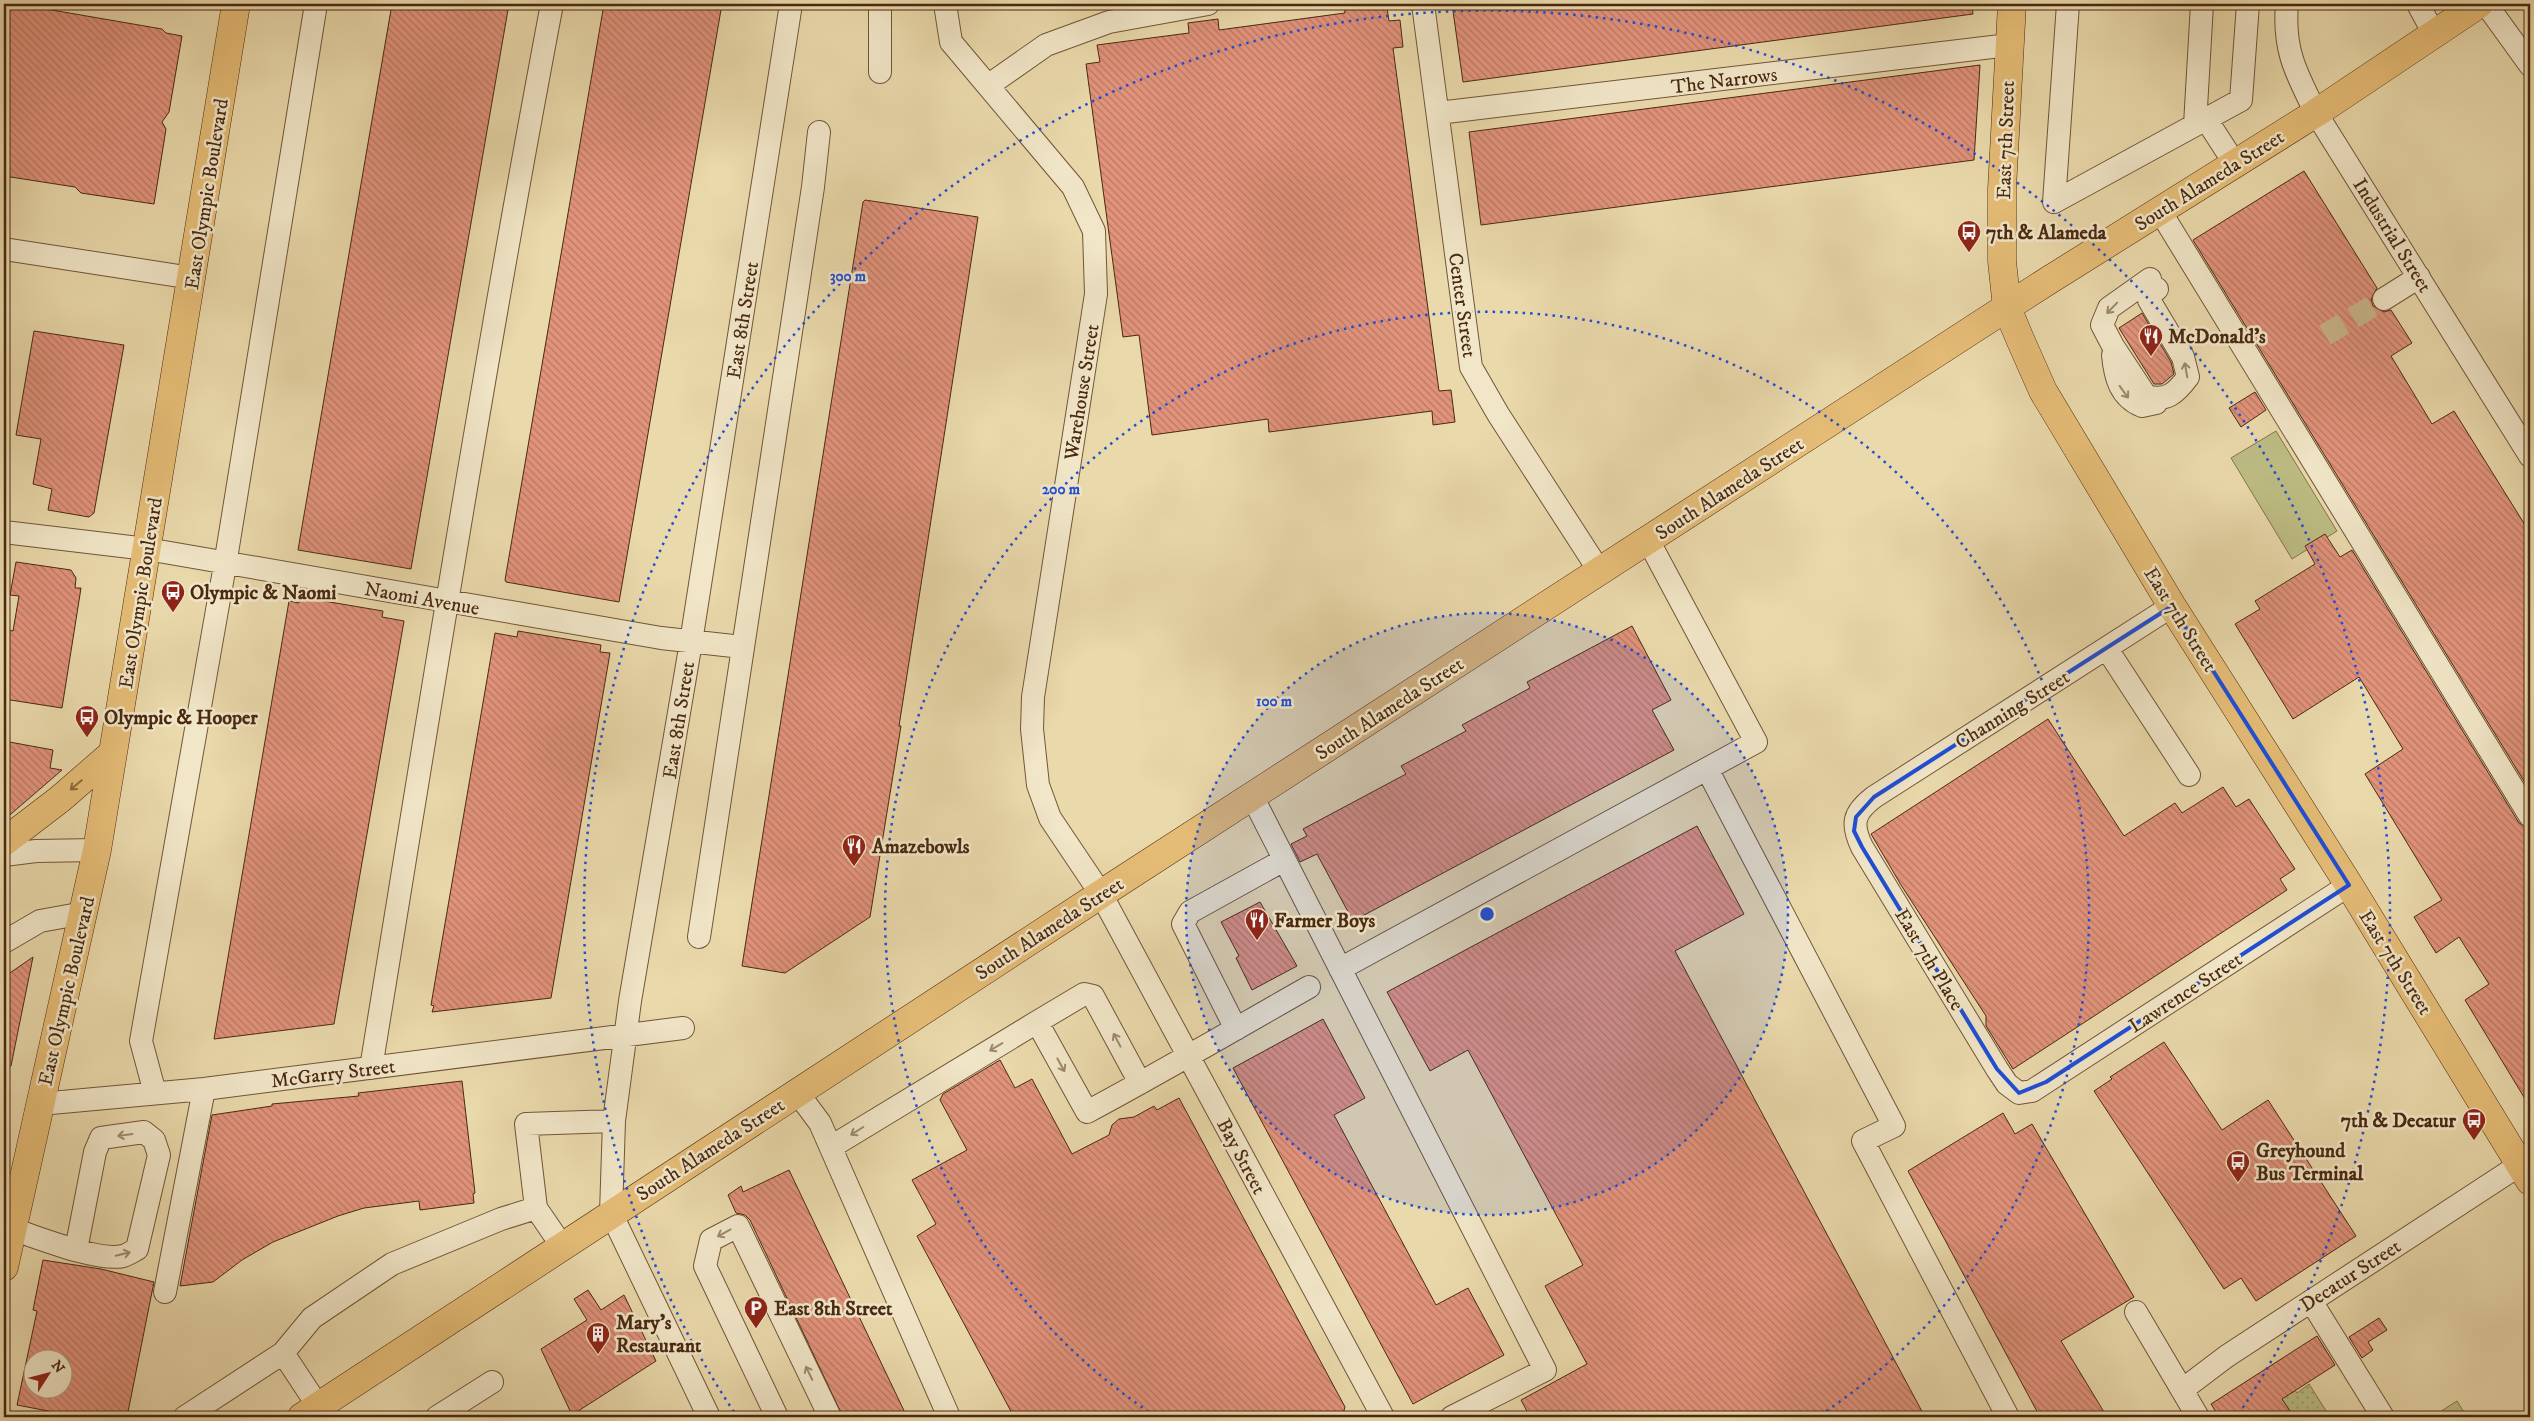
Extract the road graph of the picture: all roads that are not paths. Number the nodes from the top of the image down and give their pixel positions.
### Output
1 (236, 4) edge
2 (316, 4) edge
3 (552, 4) edge
4 (790, 4) edge
5 (882, 4) edge
6 (945, 4) edge
7 (1208, 4) edge
8 (1423, 4) edge
9 (2012, 4) edge
10 (2068, 4) edge
11 (2202, 4) edge
12 (2248, 4) edge
13 (2287, 4) edge
14 (2418, 4) edge
15 (2480, 4) edge
16 (2486, 4) edge
17 (2434, 34) junction
18 (2009, 45) junction
19 (2530, 63) edge
20 (880, 72) dead end
21 (989, 85) junction
22 (1438, 113) junction
23 (2316, 113) junction
24 (2200, 122) junction
25 (819, 132) dead end
26 (2235, 164) junction
27 (2160, 211) junction
28 (4, 249) edge
29 (2419, 277) junction
30 (192, 278) junction
31 (2384, 299) tunnel mouth
32 (2007, 308) junction
33 (2165, 398) joint
34 (2530, 456) edge
35 (4, 532) edge
36 (1648, 540) junction
37 (147, 549) junction
38 (225, 564) junction
39 (1600, 572) junction
40 (446, 602) junction
41 (2172, 606) junction
42 (691, 642) junction
43 (742, 648) junction
44 (2107, 648) junction
45 (113, 753) junction
46 (1707, 769) junction
47 (2189, 775) dead end
48 (1252, 796) junction
49 (2530, 816) edge
50 (1856, 817) joint
51 (4, 842) edge
52 (97, 850) junction
53 (4, 855) edge
54 (1284, 860) junction
55 (2349, 885) junction
56 (1101, 894) junction
57 (84, 913) junction
58 (699, 937) dead end
59 (4, 942) edge
60 (1340, 969) junction
61 (1309, 987) dead end
62 (1038, 1022) junction
63 (683, 1028) dead end
64 (1236, 1029) junction
65 (625, 1037) junction
66 (1189, 1057) junction
67 (371, 1068) junction
68 (1140, 1084) junction
69 (204, 1089) junction
70 (156, 1092) junction
71 (797, 1092) junction
72 (2019, 1093) joint
73 (40, 1104) junction
74 (614, 1121) junction
75 (831, 1147) junction
76 (2525, 1172) edge
77 (536, 1208) junction
78 (611, 1213) junction
79 (12, 1229) junction
80 (562, 1246) junction
81 (76, 1250) junction
82 (4, 1267) edge
83 (165, 1292) dead end
84 (2311, 1301) junction
85 (2136, 1312) dead end
86 (283, 1353) junction
87 (492, 1382) dead end
88 (2182, 1390) junction
89 (309, 1414) edge
90 (185, 1417) edge
91 (437, 1417) edge
92 (709, 1417) edge
93 (777, 1417) edge
94 (830, 1417) edge
95 (949, 1417) edge
96 (1383, 1417) edge
97 (1452, 1417) edge
98 (2008, 1417) edge
99 (2198, 1417) edge
100 (2383, 1417) edge

1 - 30 main road, East Olympic Boulevard
2 - 38 street
3 - 40 street
4 - 42 street, East 8th Street
5 - 20 street
6 - 21 street, Warehouse Street
7 - 21 street
8 - 22 street, Center Street
9 - 18 main road, East 7th Street
10 - 24 street
11 - 24 street
12 - 24 street
13 - 23 street, Industrial Street
14 - 17 street
15 - 17 main road, South Alameda Street
16 - 19 street
17 - 23 main road, South Alameda Street
18 - 22 street, The Narrows
18 - 32 main road, East 7th Street
21 - 56 street, Warehouse Street
22 - 39 street, Center Street
23 - 26 main road, South Alameda Street
23 - 29 street, Industrial Street
24 - 26 street
25 - 43 street
26 - 27 main road, South Alameda Street
27 - 32 main road, South Alameda Street
27 - 49 street
28 - 30 street
29 - 31 street
29 - 34 street, Industrial Street
30 - 37 main road, East Olympic Boulevard
32 - 36 main road, South Alameda Street
32 - 41 main road, East 7th Street
33 -> 33 street
35 - 37 street, Naomi Avenue
36 - 39 main road, South Alameda Street
36 - 46 street
37 - 38 street, Naomi Avenue
37 - 45 main road, East Olympic Boulevard
38 - 40 street, Naomi Avenue
38 - 70 street
39 - 48 main road, South Alameda Street
40 - 42 street, Naomi Avenue
40 - 67 street
41 - 44 street, Channing Street
41 - 55 main road, East 7th Street
42 - 43 street, Naomi Avenue
42 - 65 street, East 8th Street
43 - 58 street
44 - 47 street
44 - 50 street, Channing Street
45 -> 51 main road
45 - 52 main road, East Olympic Boulevard
46 - 60 street
46 - 98 street
48 - 54 street
48 - 56 main road, South Alameda Street
50 - 72 street, East 7th Place
52 - 53 street
52 - 57 main road, East Olympic Boulevard
54 - 60 street
54 - 64 street
55 - 72 street, Lawrence Street
55 - 76 main road, East 7th Street
56 - 66 street, Bay Street
56 - 71 main road, South Alameda Street
57 - 59 street
57 - 73 main road, East Olympic Boulevard
60 - 97 street
61 - 64 street
62 -> 68 street
68 -> 62 street
62 -> 75 street
63 - 65 street, McGarry Street
64 - 66 street
65 - 67 street, McGarry Street
65 - 74 street, East 8th Street
66 - 68 street
66 - 96 street, Bay Street
67 - 69 street, McGarry Street
69 - 70 street, McGarry Street
69 - 83 street
70 - 73 street, McGarry Street
71 - 75 street
71 - 78 main road, South Alameda Street
73 - 79 main road, East Olympic Boulevard
74 - 77 street
74 - 78 street, East 8th Street
75 - 95 street
76 - 84 street, Decatur Street
77 - 80 street
77 - 86 street
78 - 80 main road, South Alameda Street
78 - 92 street, East 8th Street
79 - 81 street
79 - 82 main road, East Olympic Boulevard
80 - 89 main road, South Alameda Street
81 -> 81 street
84 - 88 street, Decatur Street
84 - 100 street
85 - 88 street
86 - 89 street
86 - 90 street
87 - 91 street
88 - 99 street
94 -> 93 street

